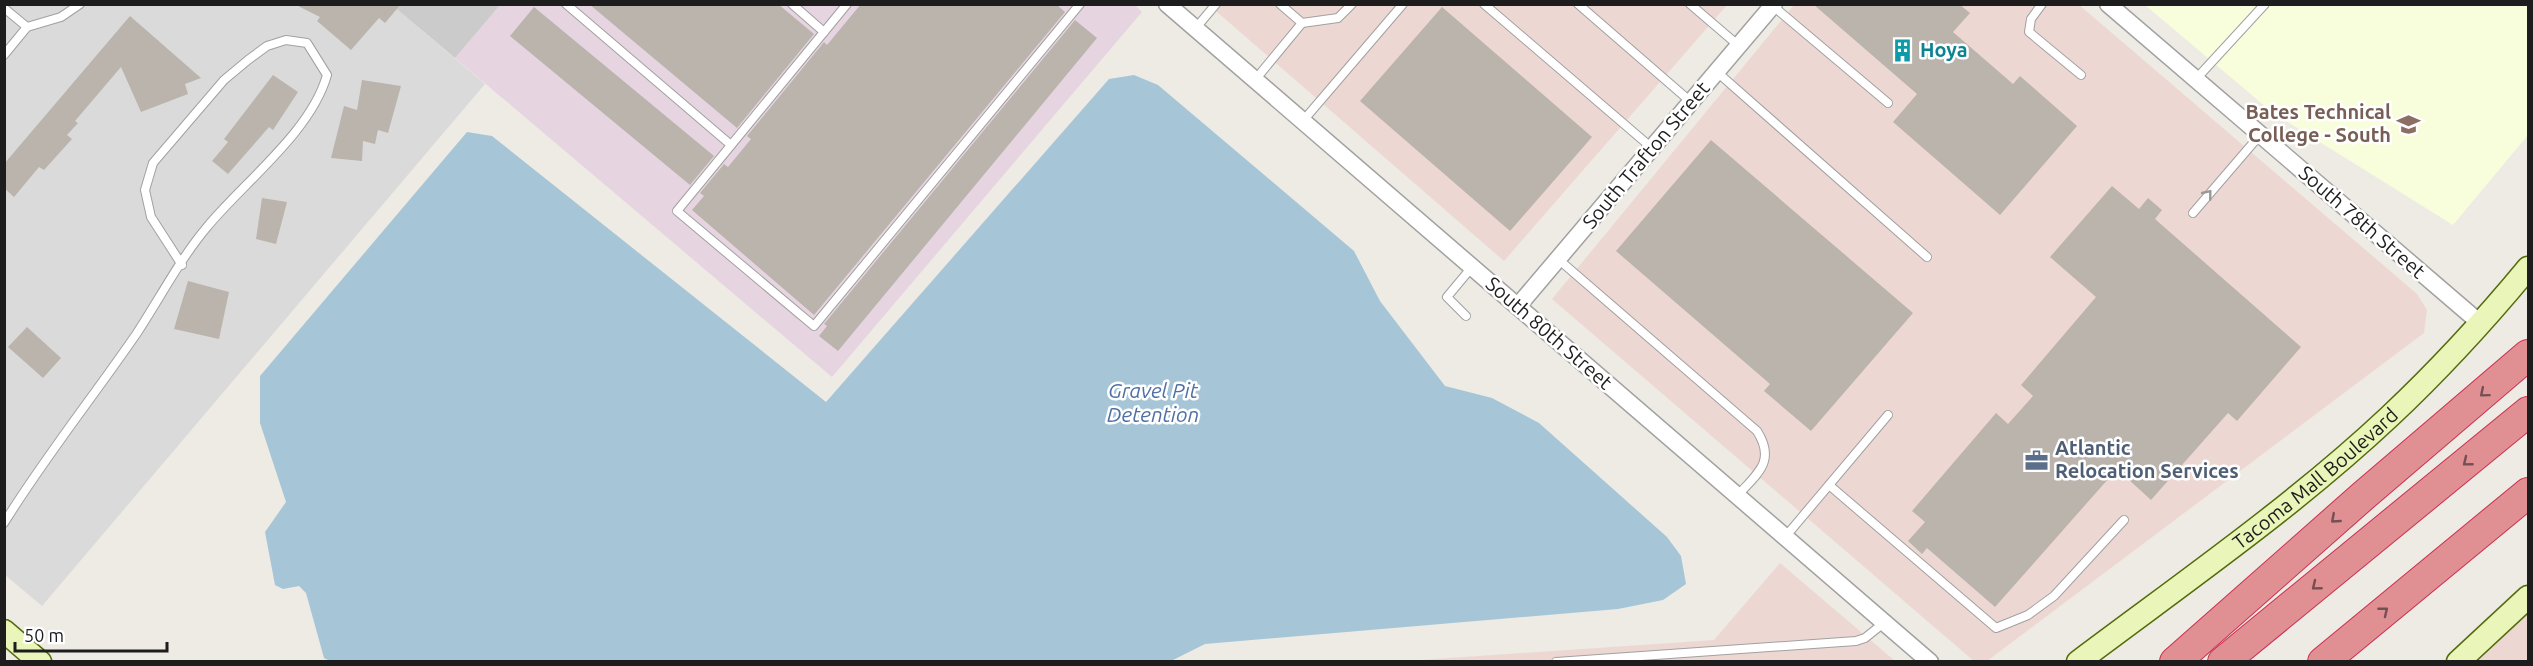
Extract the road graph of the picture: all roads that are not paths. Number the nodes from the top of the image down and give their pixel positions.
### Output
1 (80, 4) edge
2 (566, 4) edge
3 (792, 4) edge
4 (847, 4) edge
5 (1080, 4) edge
6 (1167, 4) edge
7 (1216, 4) edge
8 (1280, 4) edge
9 (1352, 4) edge
10 (1403, 4) edge
11 (1484, 4) edge
12 (1578, 4) edge
13 (1689, 4) edge
14 (2042, 4) edge
15 (2108, 4) edge
16 (2265, 4) edge
17 (1774, 5) edge
18 (4, 8) edge
19 (1302, 23) junction
20 (27, 27) junction
21 (1195, 29) junction
22 (824, 32) junction
23 (1738, 46) junction
24 (4, 55) edge
25 (1717, 72) junction
26 (2082, 75) dead end
27 (2196, 79) junction
28 (1255, 80) junction
29 (1691, 102) junction
30 (1888, 104) dead end
31 (1302, 122) junction
32 (2260, 135) junction
33 (731, 145) junction
34 (1652, 148) junction
35 (2193, 213) dead end
36 (1927, 256) dead end
37 (1558, 260) junction
38 (182, 265) junction
39 (1473, 267) junction
40 (2529, 268) edge
41 (1518, 306) junction
42 (1466, 316) dead end
43 (2480, 323) junction
44 (2529, 355) edge
45 (2529, 412) edge
46 (1888, 415) dead end
47 (1829, 485) junction
48 (2529, 493) edge
49 (1738, 495) junction
50 (2124, 520) dead end
51 (4, 523) edge
52 (1786, 536) junction
53 (2529, 597) edge
54 (1885, 622) junction
55 (4, 631) edge
56 (40, 662) edge
57 (1556, 662) edge
58 (1930, 662) edge
59 (2078, 662) edge
60 (2175, 662) edge
61 (2223, 662) edge
62 (2323, 662) edge
63 (2458, 662) edge

1 - 20 lane
2 - 33 lane
3 - 22 lane
4 - 22 lane
5 - 33 lane
6 - 21 street, South 80th Street
7 - 21 lane
8 - 19 lane
9 - 19 lane
10 - 31 lane
11 - 34 lane
12 - 29 lane
13 - 23 lane
14 - 26 lane
15 - 27 street, South 78th Street
16 - 27 lane
17 - 23 street, South Trafton Street
17 - 30 lane
18 - 20 lane
19 - 28 lane
20 - 24 lane
21 - 28 street, South 80th Street
22 - 33 lane
23 - 25 street, South Trafton Street
25 - 29 street, South Trafton Street
25 - 36 lane
27 - 32 street, South 78th Street
28 - 31 street, South 80th Street
29 - 34 street, South Trafton Street
31 - 39 street, South 80th Street
35 -> 32 lane
32 - 43 street, South 78th Street
34 - 37 street, South Trafton Street
37 - 41 street, South Trafton Street
37 - 49 lane
38 - 38 lane
38 - 51 lane
39 - 41 street, South 80th Street
39 - 42 lane
40 - 43 main road, Tacoma Mall Boulevard
41 - 49 street, South 80th Street
43 - 59 main road, Tacoma Mall Boulevard
44 -> 60 highway
45 -> 61 highway
46 - 47 lane
47 - 50 lane
47 - 52 lane
62 -> 48 highway
49 - 52 street, South 80th Street
52 - 54 street, South 80th Street
53 - 63 main road
54 - 57 lane
54 - 58 street, South 80th Street
55 - 56 main road

